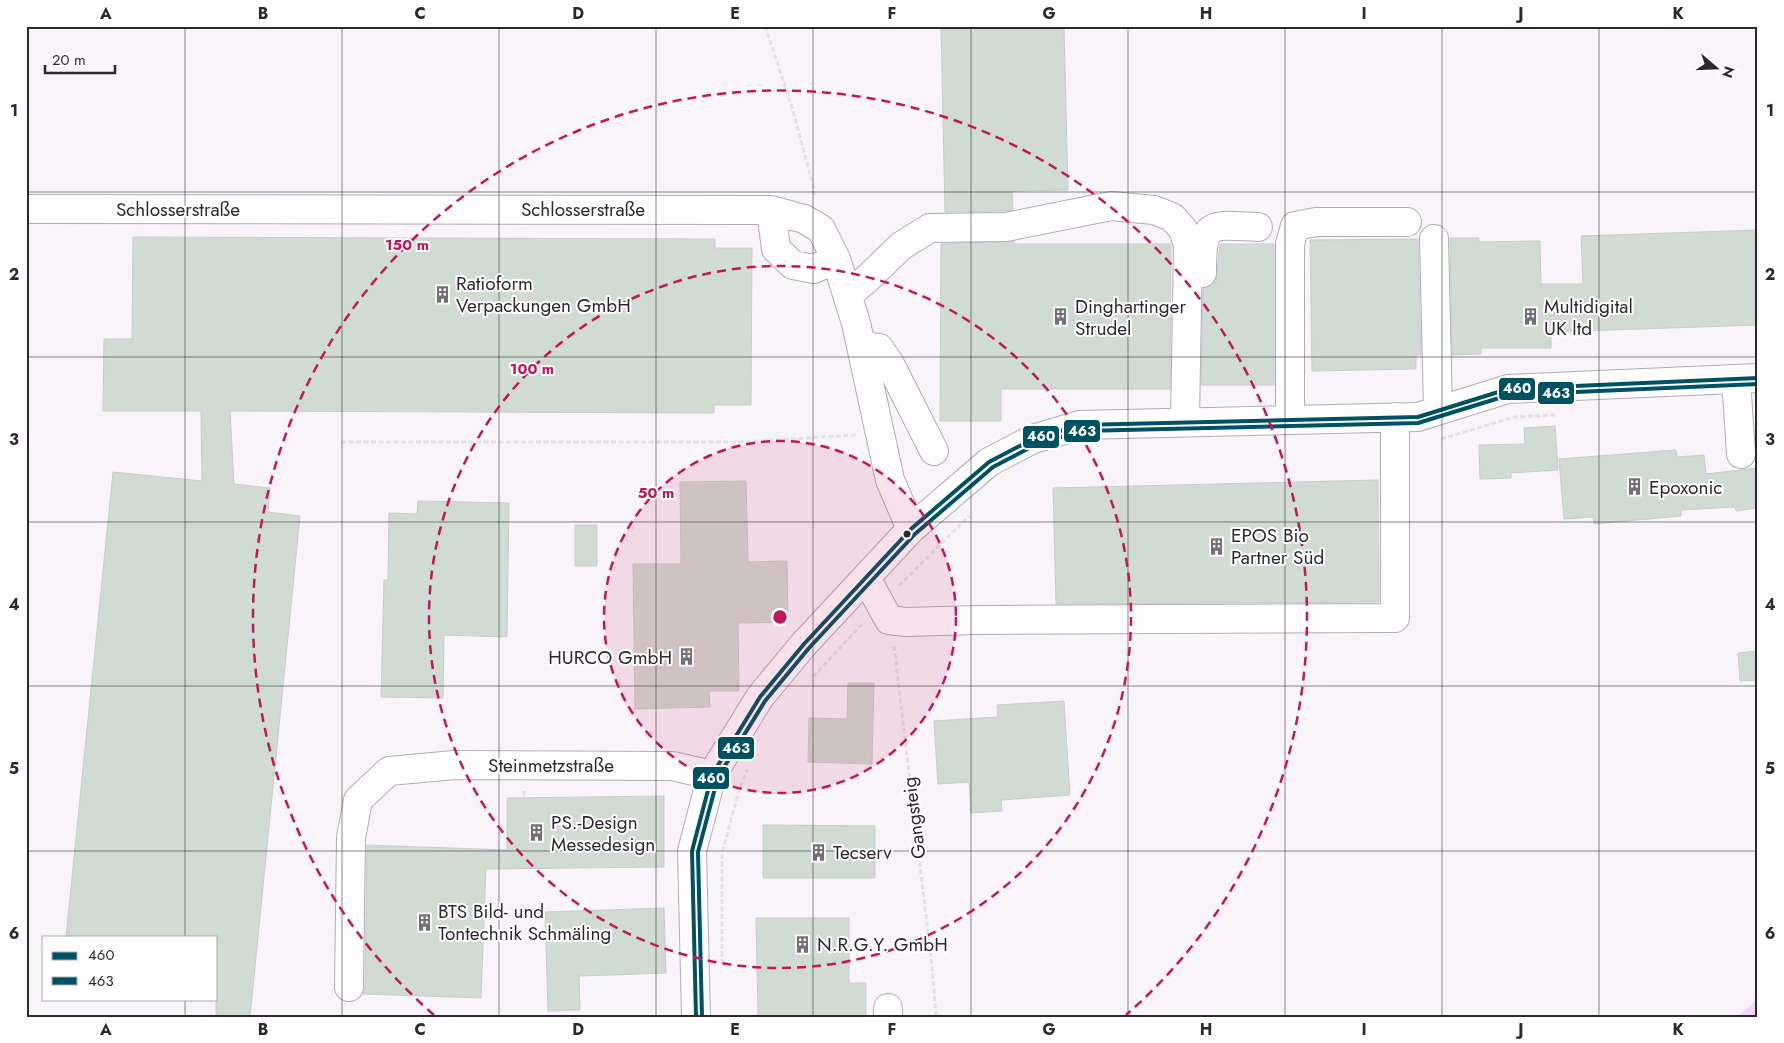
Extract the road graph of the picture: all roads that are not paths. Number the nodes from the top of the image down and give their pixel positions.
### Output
1 (26, 209) edge
2 (771, 210) junction
3 (1408, 222) dead end
4 (1258, 227) dead end
5 (1434, 239) dead end
6 (836, 259) junction
7 (848, 296) junction
8 (861, 346) junction
9 (1747, 379) edge
10 (1438, 410) junction
11 (1395, 417) junction
12 (1290, 420) junction
13 (1194, 422) junction
14 (934, 451) dead end
15 (1741, 454) dead end
16 (911, 529) junction
17 (866, 578) junction
18 (712, 774) junction
19 (349, 987) dead end
20 (696, 1017) edge

1 - 2 street, Schlosserstraße
2 - 6 street, Schlosserstraße
2 - 6 street
3 - 12 street
4 - 13 street
5 - 10 street
6 - 7 street
7 - 8 street
7 - 13 street
8 - 14 street
8 - 16 street
9 - 10 street
9 - 15 street
10 - 11 street
11 - 12 street
11 - 17 street
12 - 13 street
13 - 16 street
16 - 17 street
17 - 18 street
18 - 19 street, Steinmetzstraße
18 - 20 street

